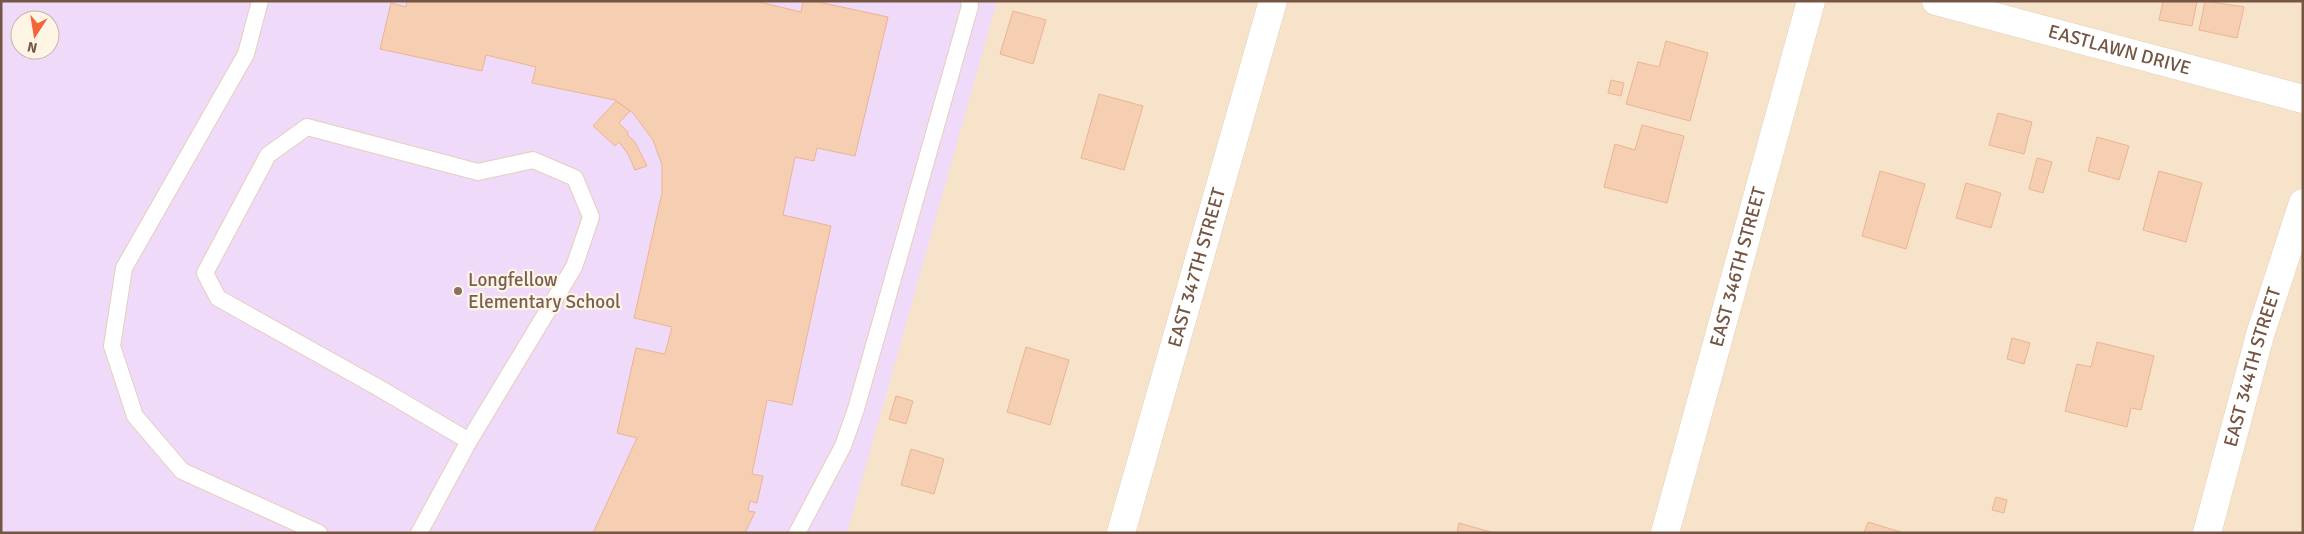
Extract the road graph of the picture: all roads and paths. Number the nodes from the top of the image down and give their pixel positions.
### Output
1 (260, 1) edge
2 (969, 1) edge
3 (1274, 1) edge
4 (1810, 1) edge
5 (1942, 2) edge
6 (2303, 99) edge
7 (2303, 203) edge
8 (468, 441) junction
9 (319, 533) edge
10 (418, 533) edge
11 (798, 533) edge
12 (1121, 533) edge
13 (1665, 533) edge
14 (2207, 533) edge

1 - 9 lane
2 - 11 lane
3 - 12 street, EAST 347TH STREET
4 - 13 street, EAST 346TH STREET
5 - 6 street, EASTLAWN DRIVE
7 - 14 street, EAST 344TH STREET
8 - 8 lane
8 - 10 lane

